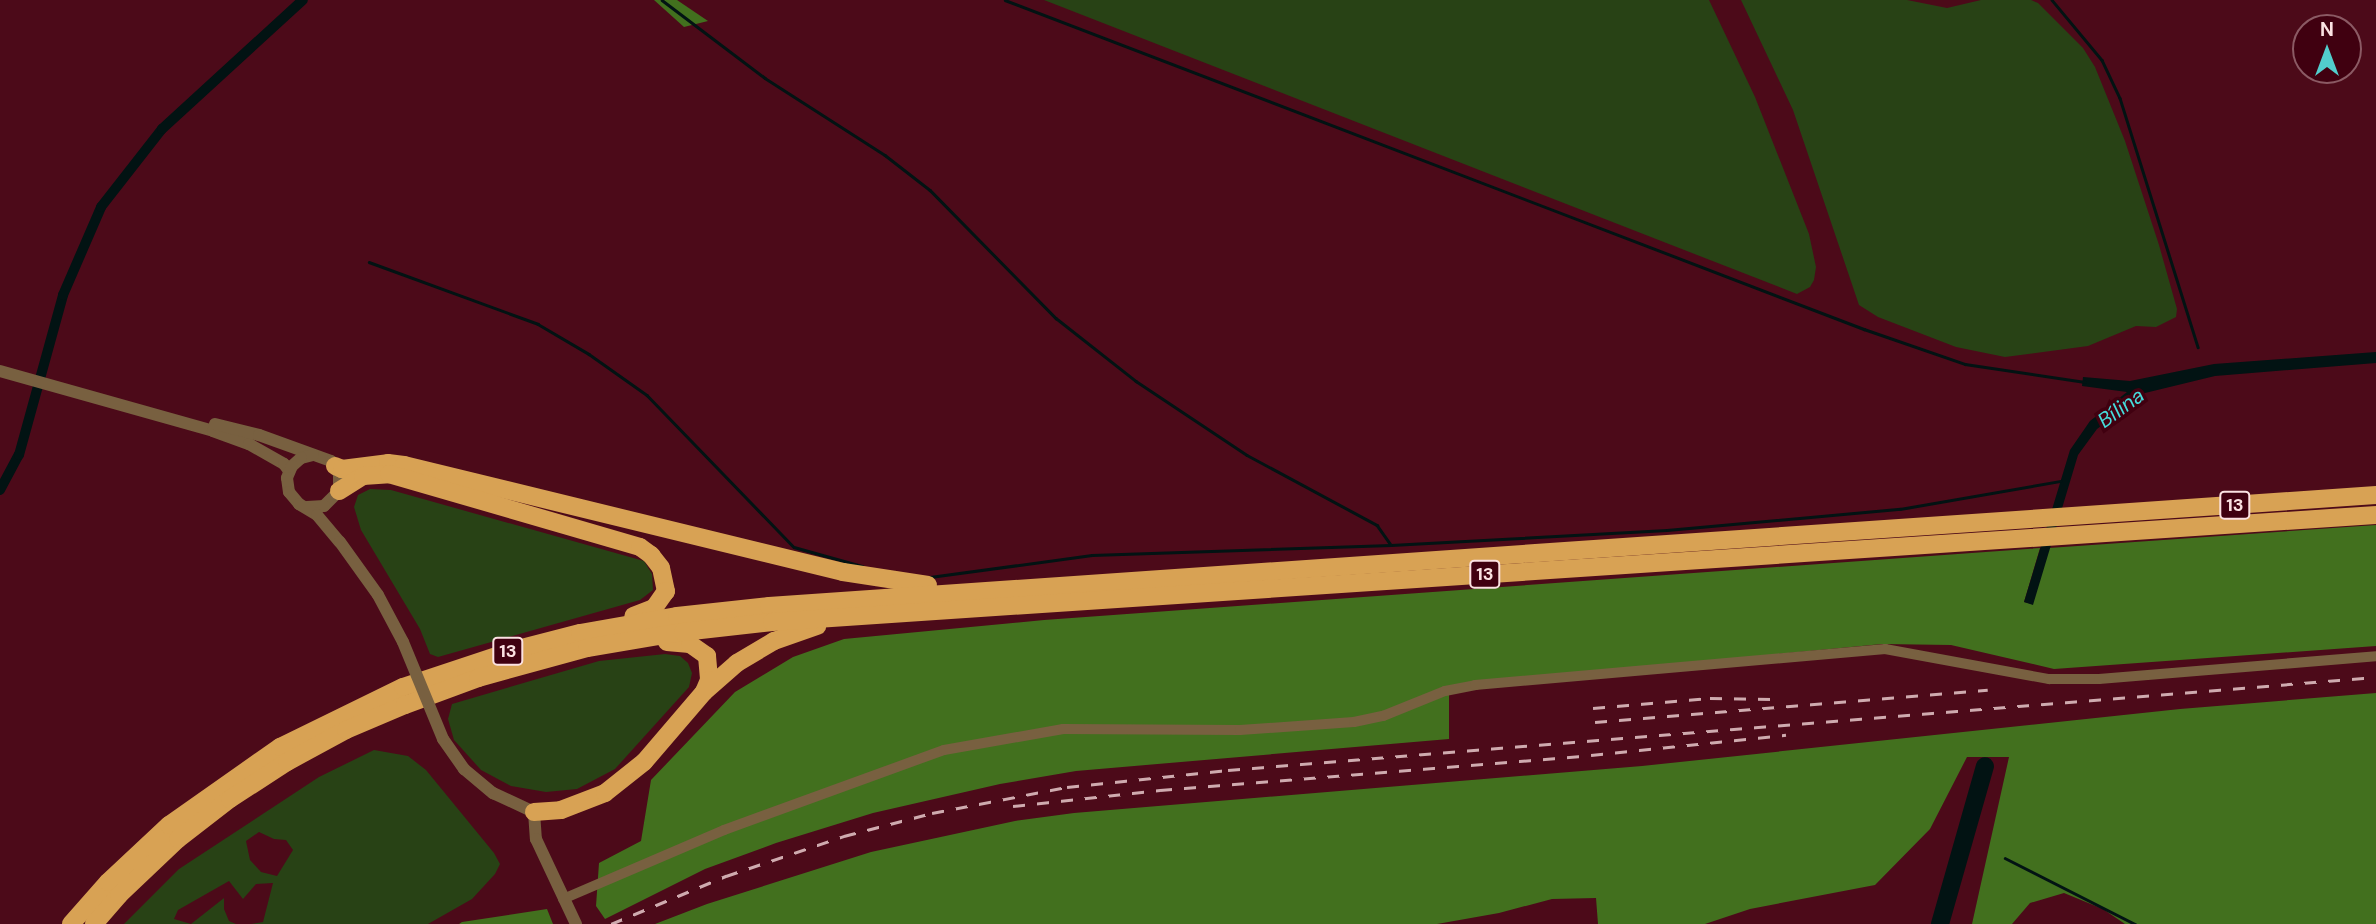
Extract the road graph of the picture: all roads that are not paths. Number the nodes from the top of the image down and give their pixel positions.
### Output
1 (0, 371) edge
2 (129, 406) junction
3 (313, 455) junction
4 (335, 466) junction
5 (289, 471) junction
6 (2376, 495) edge
7 (334, 497) junction
8 (307, 508) junction
9 (2376, 515) edge
10 (340, 542) junction
11 (1026, 589) junction
12 (857, 616) junction
13 (583, 640) junction
14 (2376, 656) edge
15 (704, 692) junction
16 (534, 811) junction
17 (563, 899) junction
18 (71, 924) edge
19 (94, 924) edge
20 (576, 924) edge

1 - 2 street
2 - 3 street
2 - 5 street
3 - 4 street
3 - 5 street
4 - 7 street
4 - 11 highway
5 - 8 street
6 - 11 highway, 13
7 - 8 street
7 - 10 street
7 - 13 highway
8 - 10 street
9 - 12 highway, 13
10 - 16 street, bridge
11 - 13 highway, 13
12 - 13 highway, 13
12 - 15 highway
13 - 15 highway
13 - 18 highway, 13
13 - 19 highway, 13
14 - 17 street
15 - 16 highway
16 - 17 street
17 - 20 street

